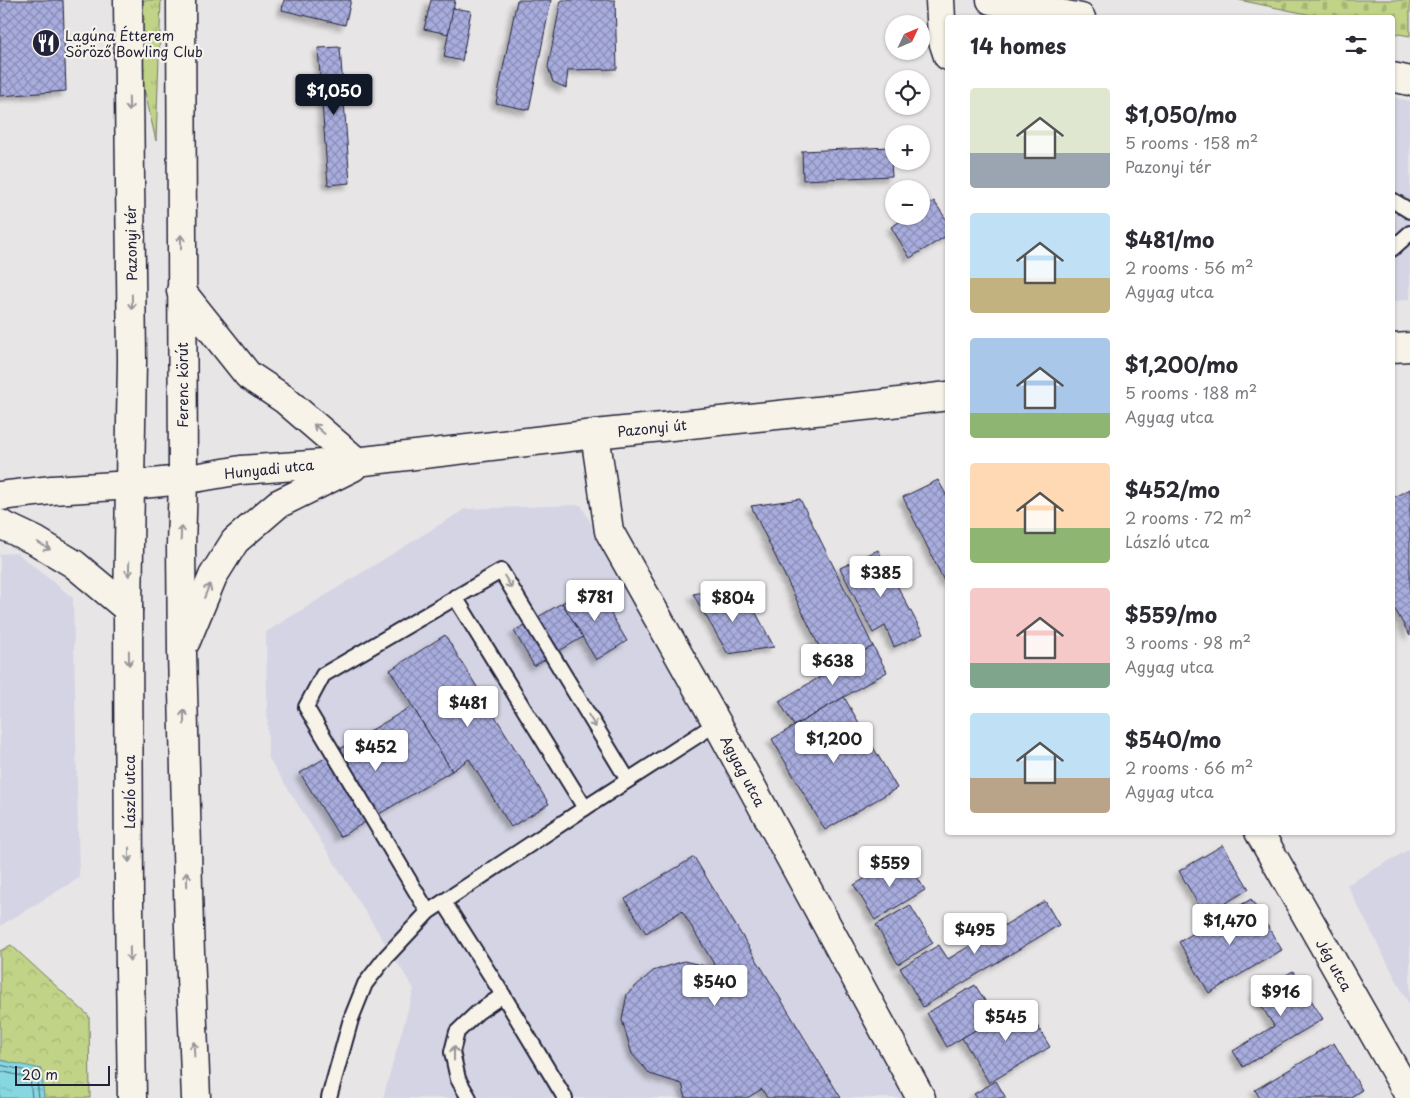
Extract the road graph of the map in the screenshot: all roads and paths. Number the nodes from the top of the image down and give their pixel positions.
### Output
1 (128, 0) edge
2 (181, 0) edge
3 (940, 0) edge
4 (991, 0) edge
5 (1067, 15) edge
6 (945, 47) edge
7 (1395, 78) edge
8 (1410, 81) edge
9 (1395, 202) edge
10 (1410, 212) edge
11 (1410, 234) edge
12 (1395, 246) edge
13 (181, 291) junction
14 (1410, 346) edge
15 (1395, 348) edge
16 (945, 396) edge
17 (595, 434) junction
18 (360, 461) junction
19 (183, 480) junction
20 (131, 485) junction
21 (0, 496) edge
22 (0, 524) edge
23 (455, 597) junction
24 (128, 609) junction
25 (182, 652) junction
26 (717, 723) junction
27 (628, 780) junction
28 (585, 808) junction
29 (1261, 835) edge
30 (444, 902) junction
31 (428, 912) junction
32 (503, 995) junction
33 (199, 1095) edge
34 (328, 1096) edge
35 (1410, 1097) edge
36 (132, 1098) edge
37 (469, 1098) edge
38 (565, 1098) edge
39 (921, 1098) edge

1 -> 20 main road, Pazonyi tér
13 -> 2 main road
3 - 6 main road
4 - 5 main road
7 - 8 main road
9 - 10 lane
11 - 12 lane
18 -> 13 main road
13 - 19 main road, Ferenc körút
14 - 15 main road
16 - 17 main road, Pazonyi út
17 - 18 main road, Pazonyi út
17 - 26 main road, Agyag utca
18 - 19 main road, Hunyadi utca
25 -> 18 main road
19 - 20 main road, Hunyadi utca
25 -> 19 main road, Ferenc körút
20 - 21 main road
20 -> 24 main road, László utca
22 -> 24 main road
23 -> 27 lane
23 - 28 lane
23 - 31 lane
24 -> 36 main road, László utca
33 -> 25 main road
26 - 27 lane
26 - 39 main road, Agyag utca
27 - 28 lane
28 - 30 lane
29 - 35 main road, Jég utca
30 - 31 lane
30 - 32 lane
31 - 34 lane
37 -> 32 lane
32 - 38 lane

